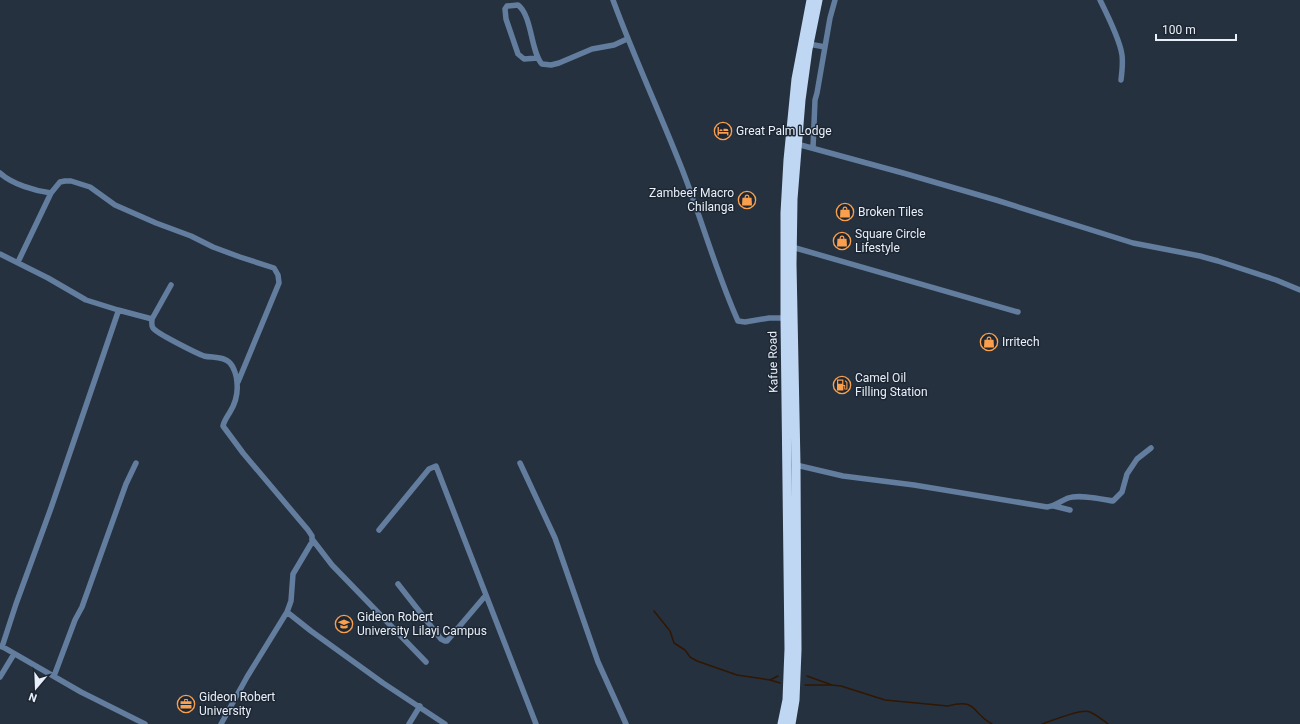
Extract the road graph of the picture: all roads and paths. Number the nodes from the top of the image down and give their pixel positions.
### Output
1 (613, 0) edge
2 (811, 0) edge
3 (818, 0) edge
4 (835, 0) edge
5 (1100, 0) edge
6 (628, 39) junction
7 (809, 44) junction
8 (825, 47) junction
9 (538, 58) junction
10 (1121, 80) dead end
11 (797, 144) junction
12 (813, 148) junction
13 (0, 173) edge
14 (51, 193) junction
15 (792, 247) junction
16 (0, 254) edge
17 (18, 262) junction
18 (171, 286) dead end
19 (1300, 290) edge
20 (118, 310) junction
21 (1018, 312) dead end
22 (784, 318) junction
23 (152, 319) junction
24 (238, 384) junction
25 (1150, 448) dead end
26 (136, 463) dead end
27 (520, 463) dead end
28 (796, 465) junction
29 (1054, 506) junction
30 (1070, 510) dead end
31 (379, 530) dead end
32 (312, 539) junction
33 (398, 584) dead end
34 (486, 595) junction
35 (287, 612) junction
36 (1, 646) edge
37 (14, 654) junction
38 (426, 662) dead end
39 (54, 676) junction
40 (0, 677) edge
41 (420, 706) junction
42 (145, 724) edge
43 (221, 724) edge
44 (409, 724) edge
45 (445, 724) edge
46 (536, 724) edge
47 (626, 724) edge
48 (782, 724) edge
49 (792, 724) edge

1 - 6 street
2 - 22 highway, Kafue Road
3 - 7 highway, Kafue Road
4 - 8 street
5 - 10 street
6 - 9 street
6 - 22 street
7 - 8 street
7 - 11 highway, Kafue Road
8 - 12 street
9 - 9 street
11 - 12 street
11 - 15 highway, Kafue Road
12 - 19 street
13 - 14 street
14 - 17 street
14 - 24 street
15 - 21 street
15 - 28 highway, Kafue Road
16 - 17 street
17 - 20 street
18 - 23 street
20 - 23 street
20 - 36 street
22 - 48 highway, Kafue Road
23 - 24 street
24 - 32 street
25 - 29 street
26 - 39 street
27 - 47 street
28 - 29 street
28 - 49 highway, Kafue Road
29 - 30 street
31 - 34 street
32 - 35 street
32 - 38 street
33 - 34 street
34 - 46 street
35 - 41 street
35 - 43 street
36 - 37 street
37 - 39 street
37 - 40 street
39 - 42 street
41 - 44 street
41 - 45 street

